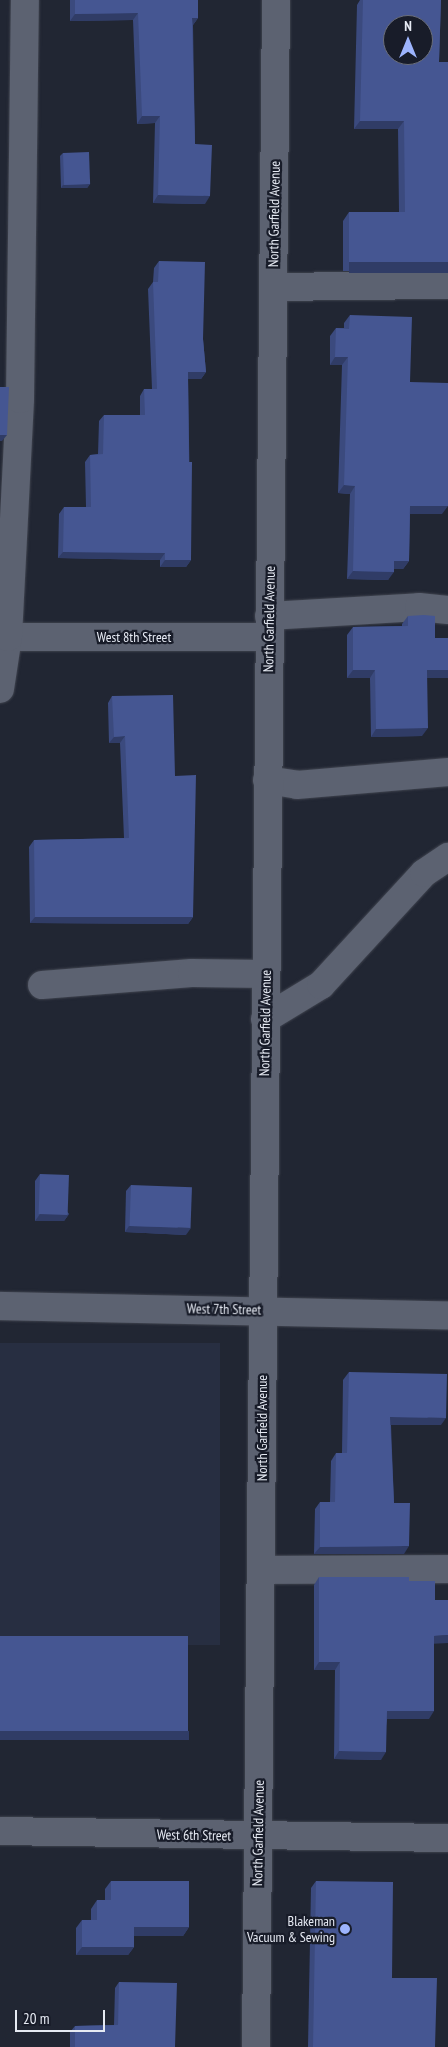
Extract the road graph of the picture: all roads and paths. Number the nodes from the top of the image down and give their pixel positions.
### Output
1 (25, 0) edge
2 (276, 0) edge
3 (448, 285) edge
4 (273, 287) junction
5 (448, 610) edge
6 (269, 626) junction
7 (4, 637) edge
8 (0, 689) edge
9 (448, 772) edge
10 (268, 780) junction
11 (448, 857) edge
12 (266, 974) junction
13 (42, 985) dead end
14 (265, 1019) junction
15 (0, 1306) edge
16 (262, 1309) junction
17 (448, 1315) edge
18 (448, 1569) edge
19 (261, 1570) junction
20 (0, 1831) edge
21 (258, 1836) junction
22 (448, 1838) edge
23 (256, 2047) edge

1 - 7 street
2 - 4 street, North Garfield Avenue
3 - 4 street
4 - 6 street, North Garfield Avenue
5 - 6 street, West 8th Street
6 - 7 street, West 8th Street
6 - 10 street, North Garfield Avenue
7 - 8 street
9 - 10 street
10 - 12 street, North Garfield Avenue
11 - 14 street
12 - 13 street
12 - 14 street, North Garfield Avenue
14 - 16 street, North Garfield Avenue
15 - 16 street, West 7th Street
16 - 17 street, West 7th Street
16 - 19 street, North Garfield Avenue
18 - 19 street
19 - 21 street, North Garfield Avenue
20 - 21 street, West 6th Street
21 - 22 street, West 6th Street
21 - 23 street, North Garfield Avenue

